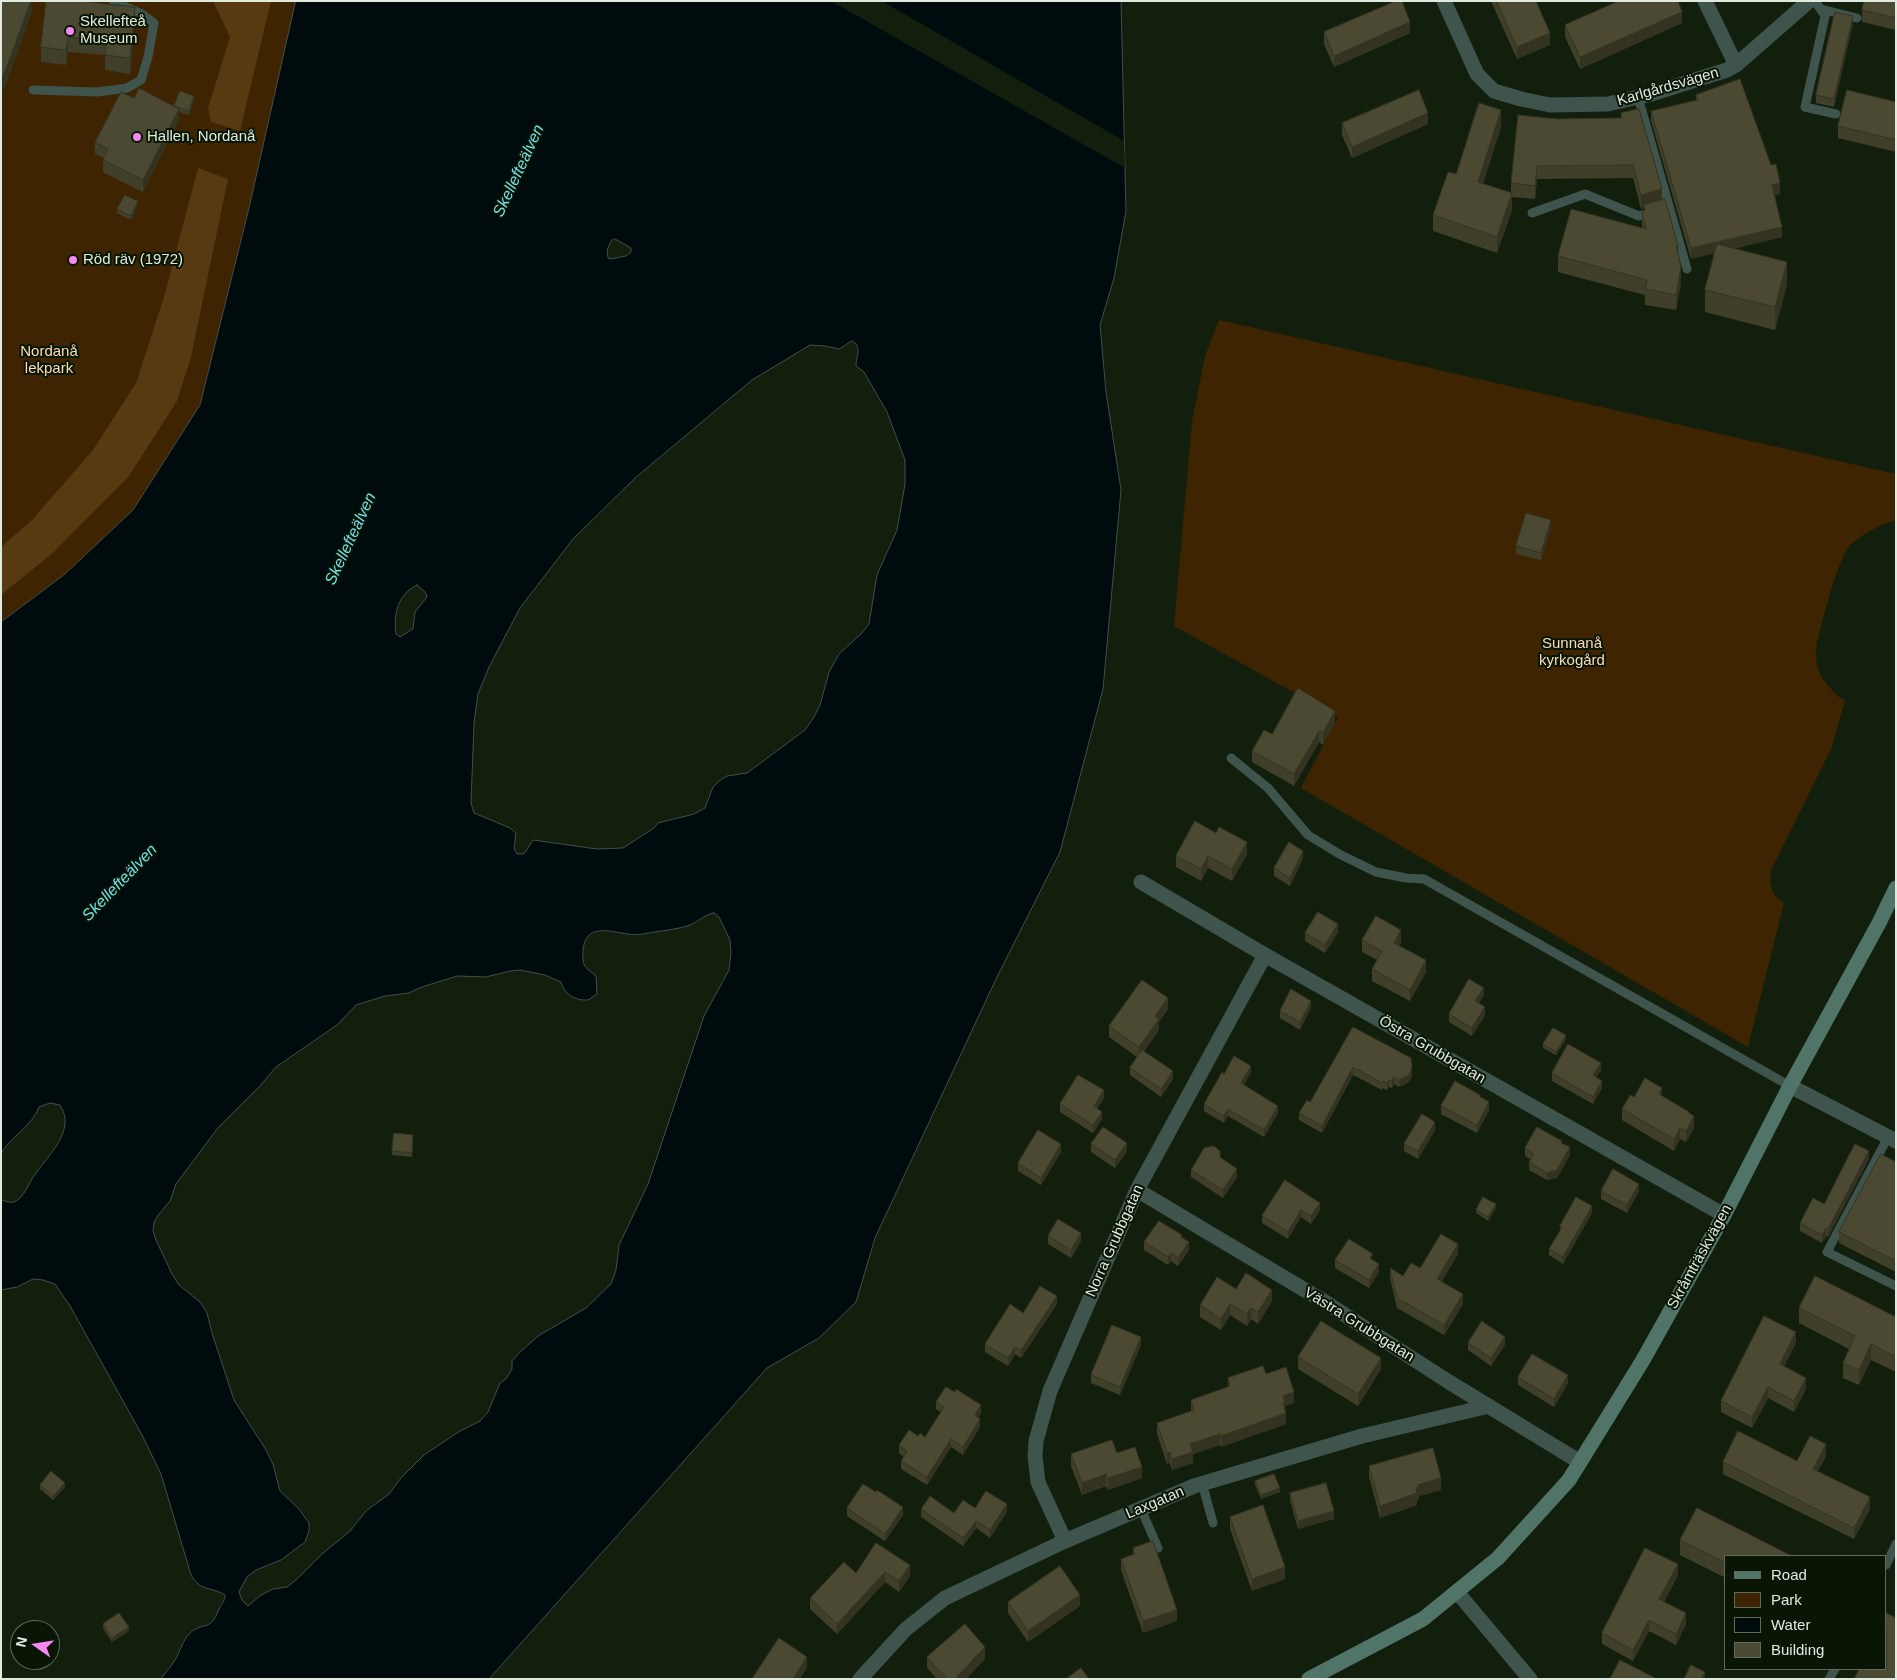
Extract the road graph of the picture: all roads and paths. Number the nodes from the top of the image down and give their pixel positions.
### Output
1 (112, 1) edge
2 (1444, 1) edge
3 (1706, 1) edge
4 (1815, 1) edge
5 (1815, 5) edge
6 (1858, 18) dead end
7 (1736, 65) junction
8 (33, 90) dead end
9 (1638, 97) junction
10 (1836, 114) dead end
11 (1669, 207) junction
12 (1532, 213) dead end
13 (1687, 269) dead end
14 (1231, 758) dead end
15 (1141, 882) dead end
16 (1896, 888) edge
17 (1265, 955) junction
18 (1790, 1086) junction
19 (1892, 1139) edge
20 (1137, 1190) junction
21 (1724, 1215) junction
22 (1896, 1286) edge
23 (1489, 1406) junction
24 (1580, 1462) junction
25 (1202, 1484) junction
26 (1141, 1509) junction
27 (1213, 1523) dead end
28 (1065, 1541) junction
29 (1896, 1544) edge
30 (1158, 1548) edge
31 (1887, 1562) edge
32 (1457, 1592) junction
33 (860, 1679) edge
34 (1309, 1679) edge
35 (1530, 1679) edge

1 - 8 lane
2 - 9 street, Karlgårdsvägen
3 - 7 street
4 - 5 lane
5 - 6 lane
5 - 7 street, Karlgårdsvägen
5 - 10 lane
7 - 9 street, Karlgårdsvägen
9 - 11 lane
11 - 12 lane
11 - 13 lane
14 - 18 lane
15 - 17 street, Östra Grubbgatan
16 - 18 main road, Skråmträskvägen
17 - 20 street, Norra Grubbgatan
17 - 21 street, Östra Grubbgatan
18 - 19 street
18 - 21 main road, Skråmträskvägen
19 - 22 lane
20 - 23 street, Västra Grubbgatan
20 - 28 street, Norra Grubbgatan
21 - 24 main road, Skråmträskvägen
23 - 24 street, Västra Grubbgatan
23 - 25 street, Laxgatan
24 - 32 main road, Skråmträskvägen
25 - 26 street, Laxgatan
25 - 27 lane
26 - 28 street, Laxgatan
26 - 30 lane
28 - 33 street, Laxgatan
29 - 31 lane
32 - 34 main road, Skråmträskvägen
32 - 35 street

